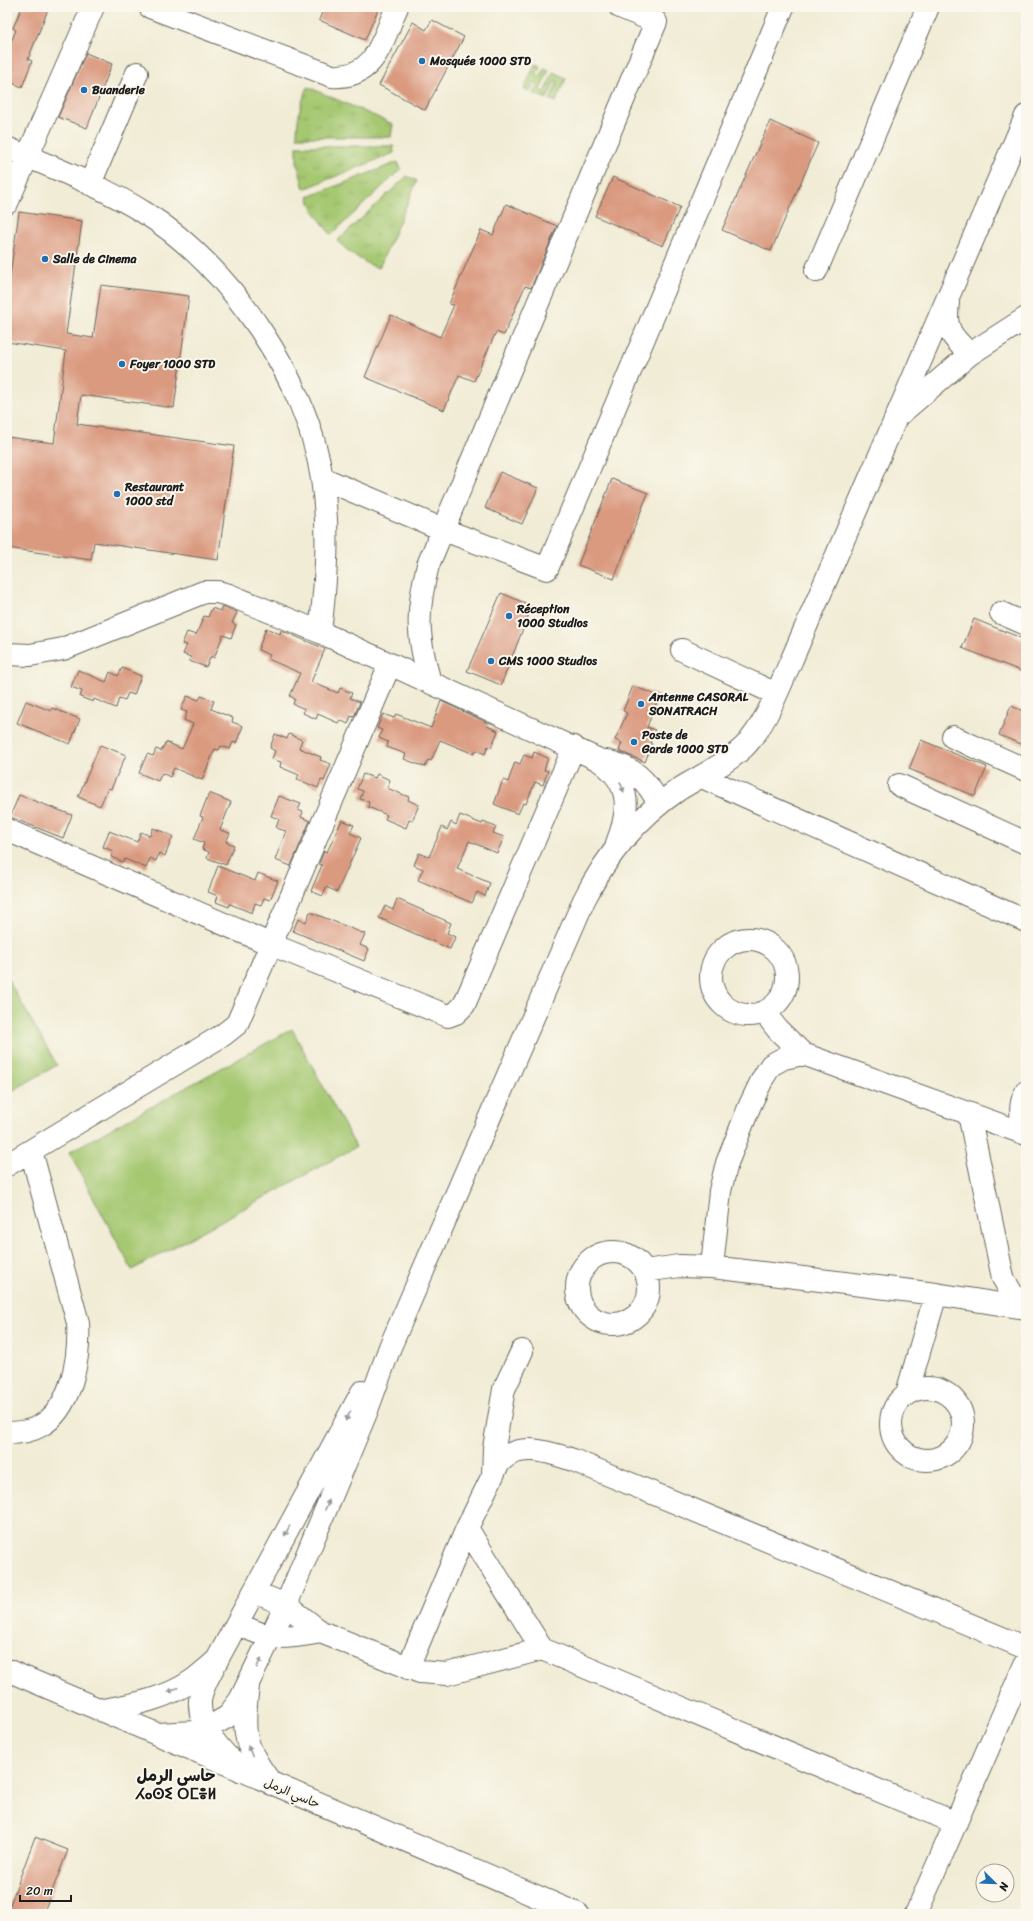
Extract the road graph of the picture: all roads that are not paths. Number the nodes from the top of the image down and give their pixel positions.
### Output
1 (93, 7) edge
2 (150, 7) edge
3 (397, 7) edge
4 (620, 7) edge
5 (783, 7) edge
6 (928, 7) edge
7 (659, 14) edge
8 (137, 73) dead end
9 (1026, 116) edge
10 (7, 148) edge
11 (28, 157) junction
12 (90, 184) junction
13 (7, 203) edge
14 (816, 271) dead end
15 (948, 296) junction
16 (1026, 318) edge
17 (970, 354) junction
18 (896, 418) junction
19 (322, 478) junction
20 (444, 530) junction
21 (1001, 613) dead end
22 (1026, 624) edge
23 (320, 632) junction
24 (682, 650) dead end
25 (7, 654) edge
26 (390, 664) junction
27 (430, 682) junction
28 (776, 694) junction
29 (953, 737) dead end
30 (574, 747) junction
31 (597, 759) junction
32 (1026, 770) edge
33 (702, 777) junction
34 (898, 785) dead end
35 (660, 804) junction
36 (7, 830) edge
37 (1026, 843) edge
38 (613, 852) junction
39 (1026, 922) edge
40 (270, 944) junction
41 (764, 1012) dead end
42 (803, 1054) junction
43 (1026, 1092) edge
44 (969, 1114) junction
45 (1026, 1130) edge
46 (1026, 1134) edge
47 (31, 1151) junction
48 (7, 1165) edge
49 (712, 1267) junction
50 (645, 1271) dead end
51 (936, 1294) junction
52 (1026, 1303) edge
53 (1026, 1308) edge
54 (390, 1347) junction
55 (522, 1351) dead end
56 (907, 1393) dead end
57 (7, 1433) edge
58 (493, 1474) junction
59 (467, 1528) junction
60 (254, 1592) junction
61 (286, 1605) junction
62 (237, 1623) junction
63 (321, 1632) junction
64 (272, 1637) junction
65 (1026, 1648) edge
66 (542, 1649) junction
67 (217, 1660) junction
68 (1026, 1662) edge
69 (408, 1668) junction
70 (7, 1670) edge
71 (248, 1686) junction
72 (102, 1710) junction
73 (206, 1729) junction
74 (157, 1734) junction
75 (242, 1771) junction
76 (272, 1784) junction
77 (956, 1824) junction
78 (553, 1909) edge
79 (578, 1914) edge
80 (916, 1914) edge

1 - 11 street
2 - 3 street
4 - 7 street
5 - 20 street
6 - 14 street
7 - 20 street
8 - 12 street
9 - 15 street
10 - 11 street
11 - 12 street
11 - 13 street
12 - 19 street
15 - 17 street
15 - 18 street
16 - 17 street
17 - 18 street
18 - 28 street
19 - 20 street
19 - 23 street
20 - 27 street
21 - 22 street
23 - 25 street
23 - 26 street
24 - 28 street
26 - 27 street
26 - 40 street
27 - 30 street
28 - 33 street
29 - 32 street
30 - 31 street
30 - 40 street
31 - 35 street
31 -> 38 street
33 - 35 street
33 - 39 street
34 - 37 street
35 - 38 street
36 - 40 street
38 - 54 street
40 - 47 street
41 - 42 street
42 - 44 street
42 - 49 street
43 - 45 street
44 - 46 street
44 - 52 street
47 - 48 street
47 - 57 street
49 - 50 street
49 - 51 street
51 - 53 street
51 - 56 street
54 -> 60 street
61 -> 54 street
55 - 58 street
58 - 59 street
58 - 65 street
59 - 66 street
59 - 69 street
60 - 61 street
60 - 62 street
61 - 63 street
61 - 64 street
62 - 64 street
62 - 67 street
63 - 64 street
63 - 69 street
71 -> 64 street
66 - 69 street
66 - 77 street
67 -> 72 street
67 - 73 street
68 - 77 street
70 - 72 street, حاسي الرمل
71 - 73 street
76 -> 71 street
72 - 74 street, حاسي الرمل
73 - 74 street
73 - 75 street
74 - 75 street, حاسي الرمل
75 - 76 street, حاسي الرمل
76 - 78 street, حاسي الرمل
77 - 80 street
78 - 79 street, حاسي الرمل

